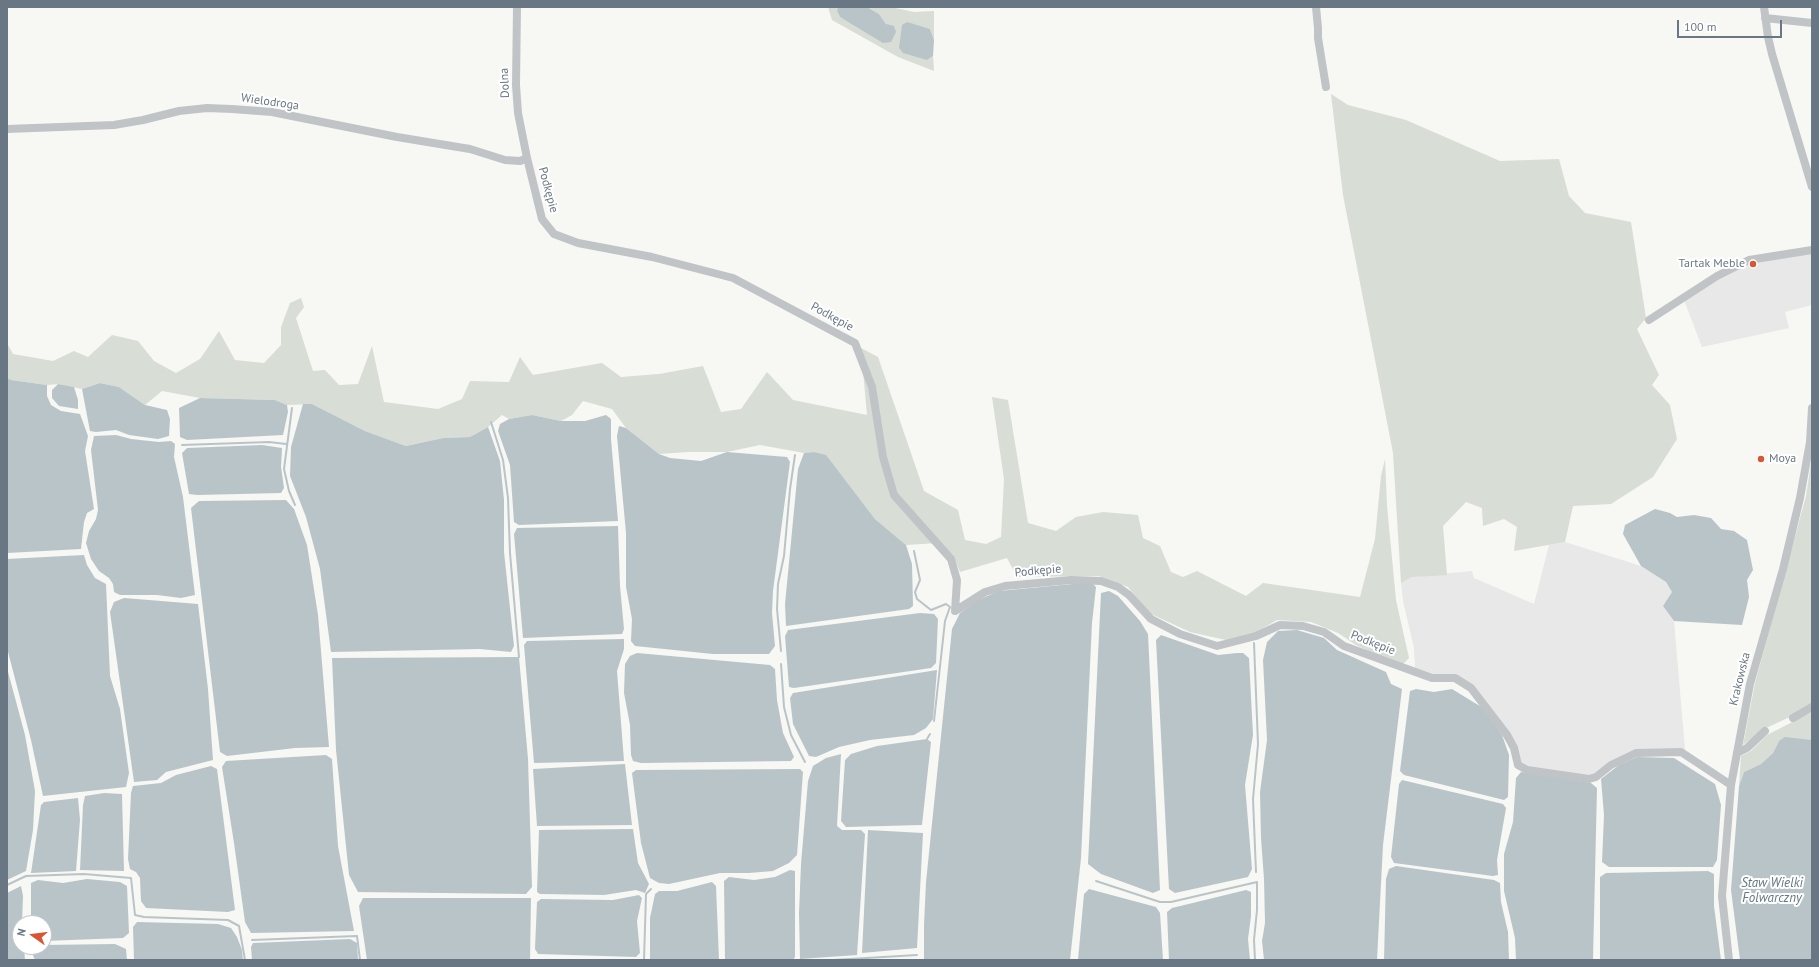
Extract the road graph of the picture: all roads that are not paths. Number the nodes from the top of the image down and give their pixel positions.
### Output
1 (517, 7) edge
2 (1316, 7) edge
3 (1764, 7) edge
4 (1765, 18) junction
5 (1812, 23) edge
6 (1326, 87) dead end
7 (7, 129) edge
8 (527, 158) junction
9 (1812, 187) edge
10 (1812, 250) edge
11 (1649, 320) dead end
12 (1812, 408) edge
13 (1812, 421) edge
14 (1812, 707) edge
15 (1793, 718) dead end
16 (1765, 731) dead end
17 (1737, 753) junction
18 (1731, 785) junction
19 (1729, 960) edge

1 - 8 street, Dolna
2 - 6 street
3 - 4 street
4 - 5 street
4 - 9 street
7 - 8 street, Wielodroga
8 - 18 street, Podkępie
10 - 11 street
12 - 13 street, Krakowska
13 - 17 street, Krakowska
14 - 15 street
16 - 17 street
17 - 18 street, Krakowska
18 - 19 street, Krakowska

